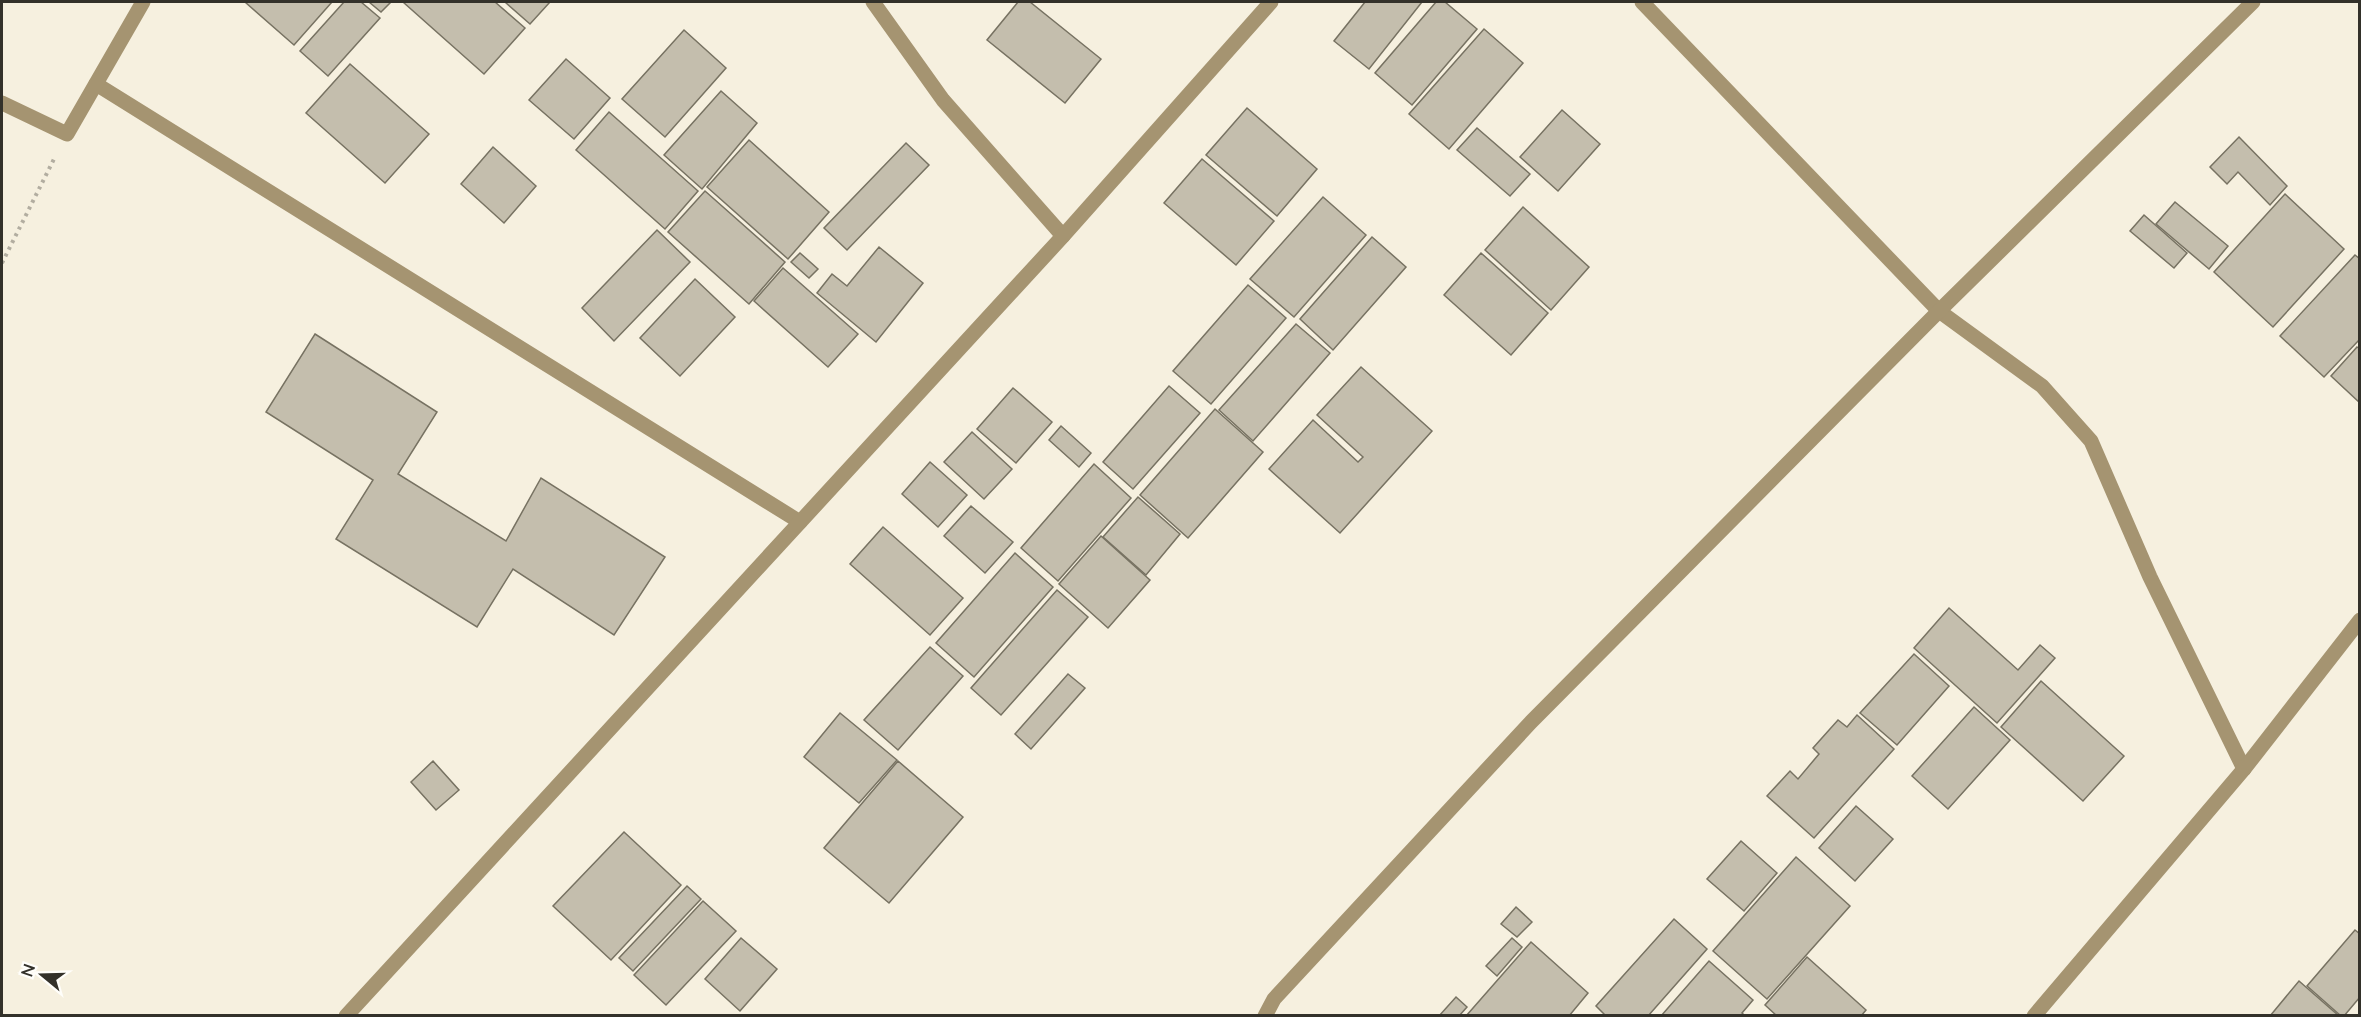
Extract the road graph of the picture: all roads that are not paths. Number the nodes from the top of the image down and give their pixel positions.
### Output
1 (143, 2) edge
2 (873, 2) edge
3 (1271, 2) edge
4 (1642, 2) edge
5 (2253, 2) edge
6 (96, 84) junction
7 (2, 103) edge
8 (1063, 236) junction
9 (1939, 311) junction
10 (800, 522) junction
11 (2360, 620) edge
12 (2244, 769) junction
13 (346, 1016) edge
14 (1265, 1016) edge
15 (2034, 1016) edge

1 - 6 street
2 - 8 street
3 - 8 street
4 - 9 street
5 - 9 street
6 - 7 street
6 - 10 street
8 - 10 street
9 - 12 street
9 - 14 street
10 - 13 street
11 - 12 street
12 - 15 street

